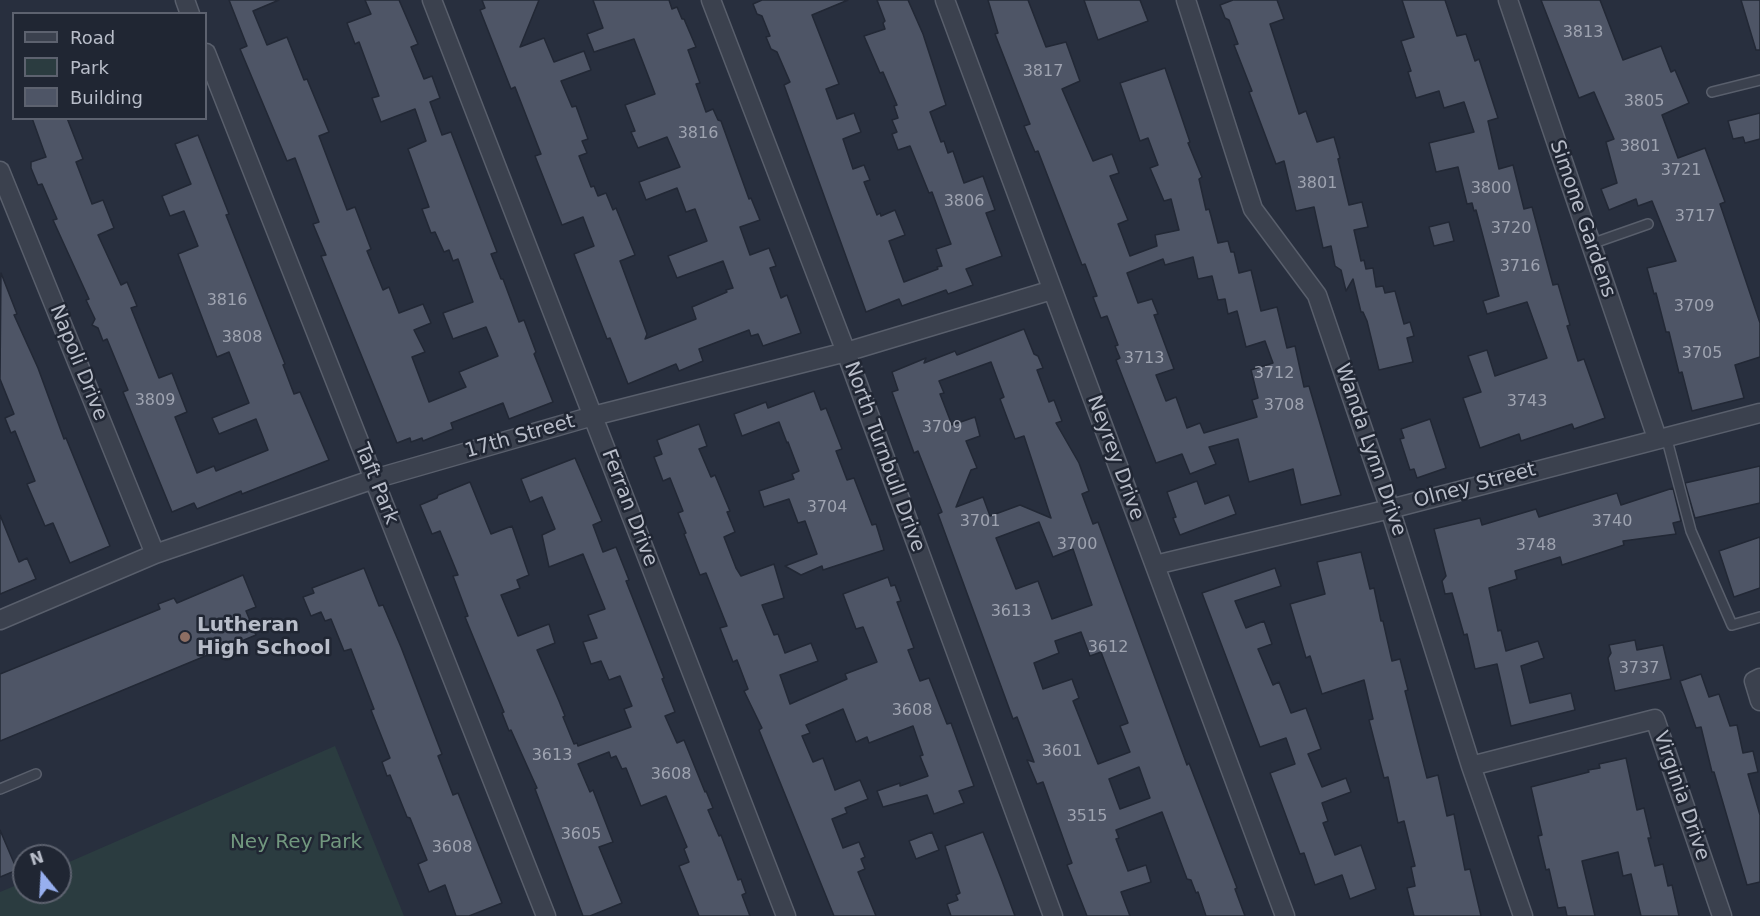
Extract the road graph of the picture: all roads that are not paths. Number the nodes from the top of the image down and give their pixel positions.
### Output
1 (432, 0) edge
2 (711, 0) edge
3 (945, 0) edge
4 (1186, 0) edge
5 (1508, 0) edge
6 (207, 56) edge
7 (1760, 80) edge
8 (1712, 92) dead end
9 (0, 171) edge
10 (1648, 224) dead end
11 (1591, 244) junction
12 (1052, 290) junction
13 (846, 352) junction
14 (1760, 412) edge
15 (593, 416) junction
16 (1662, 437) junction
17 (374, 478) junction
18 (1390, 509) junction
19 (155, 554) junction
20 (1155, 565) junction
21 (1760, 617) edge
22 (0, 620) edge
23 (1760, 678) edge
24 (1760, 701) edge
25 (1471, 766) junction
26 (36, 774) dead end
27 (0, 789) edge
28 (546, 916) edge
29 (786, 916) edge
30 (1053, 916) edge
31 (1285, 916) edge
32 (1523, 916) edge
33 (1722, 916) edge

1 - 15 street, Ferran Drive
2 - 13 street, North Turnbull Drive
3 - 12 street, Neyrey Drive
4 - 18 street, Wanda Lynn Drive
5 - 11 street, Simone Gardens
6 - 17 street, Taft Park
7 - 8 lane
9 - 19 street, Napoli Drive
10 - 11 lane
11 - 16 street, Simone Gardens
12 - 13 street, 17th Street
12 - 20 street, Neyrey Drive
13 - 15 street, 17th Street
13 - 30 street, North Turnbull Drive
14 - 16 street, Olney Street
15 - 17 street, 17th Street
15 - 29 street, Ferran Drive
16 - 18 street, Olney Street
16 - 21 lane
17 - 19 street, 17th Street
17 - 28 street, Taft Park
18 - 20 street, Olney Street
18 - 25 street, Wanda Lynn Drive
19 - 22 street, 17th Street
20 - 31 street, Neyrey Drive
23 - 24 street
25 - 32 street, Wanda Lynn Drive
25 - 33 street, Virginia Drive
26 - 27 lane

